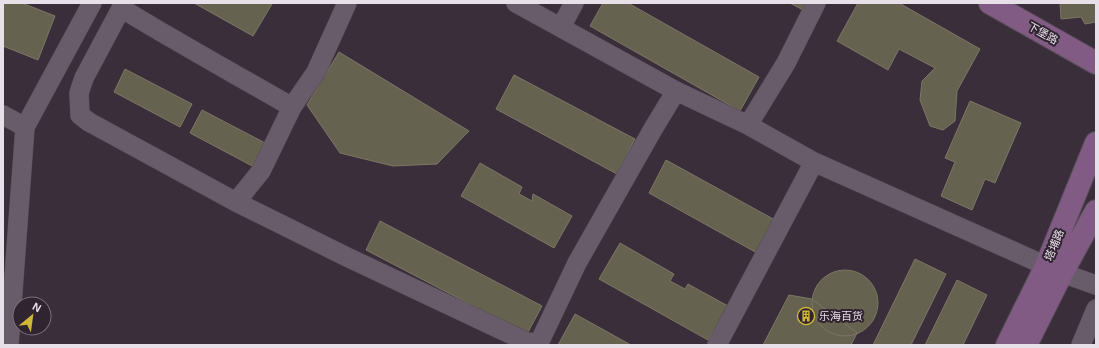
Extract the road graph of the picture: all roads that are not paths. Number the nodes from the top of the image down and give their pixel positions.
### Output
1 (92, 3) edge
2 (347, 3) edge
3 (516, 3) edge
4 (574, 3) edge
5 (816, 3) edge
6 (990, 3) edge
7 (123, 6) edge
8 (561, 27) junction
9 (1096, 63) edge
10 (676, 91) junction
11 (292, 107) junction
12 (3, 115) edge
13 (25, 126) junction
14 (748, 126) junction
15 (1096, 143) edge
16 (814, 162) junction
17 (236, 202) junction
18 (1096, 211) edge
19 (1054, 269) junction
20 (1096, 285) edge
21 (1096, 309) edge
22 (530, 344) edge
23 (9, 345) edge
24 (717, 345) edge
25 (1007, 345) edge
26 (1026, 345) edge
27 (1082, 345) edge

1 - 13 street
2 - 11 street
3 - 8 street
4 - 8 street
5 - 14 street
6 - 9 main road, 下堡路
7 - 11 street
7 - 17 street
8 - 10 street
10 - 14 street
10 - 22 street
11 - 17 street
12 - 13 street
13 - 23 street
14 - 16 street
15 - 19 main road, 塔埔路
16 - 19 street
16 - 24 street
17 - 22 street
18 - 19 main road, 塔埔路
19 - 20 street
19 - 25 main road, 塔埔路
19 - 26 main road, 塔埔路
21 - 27 street

